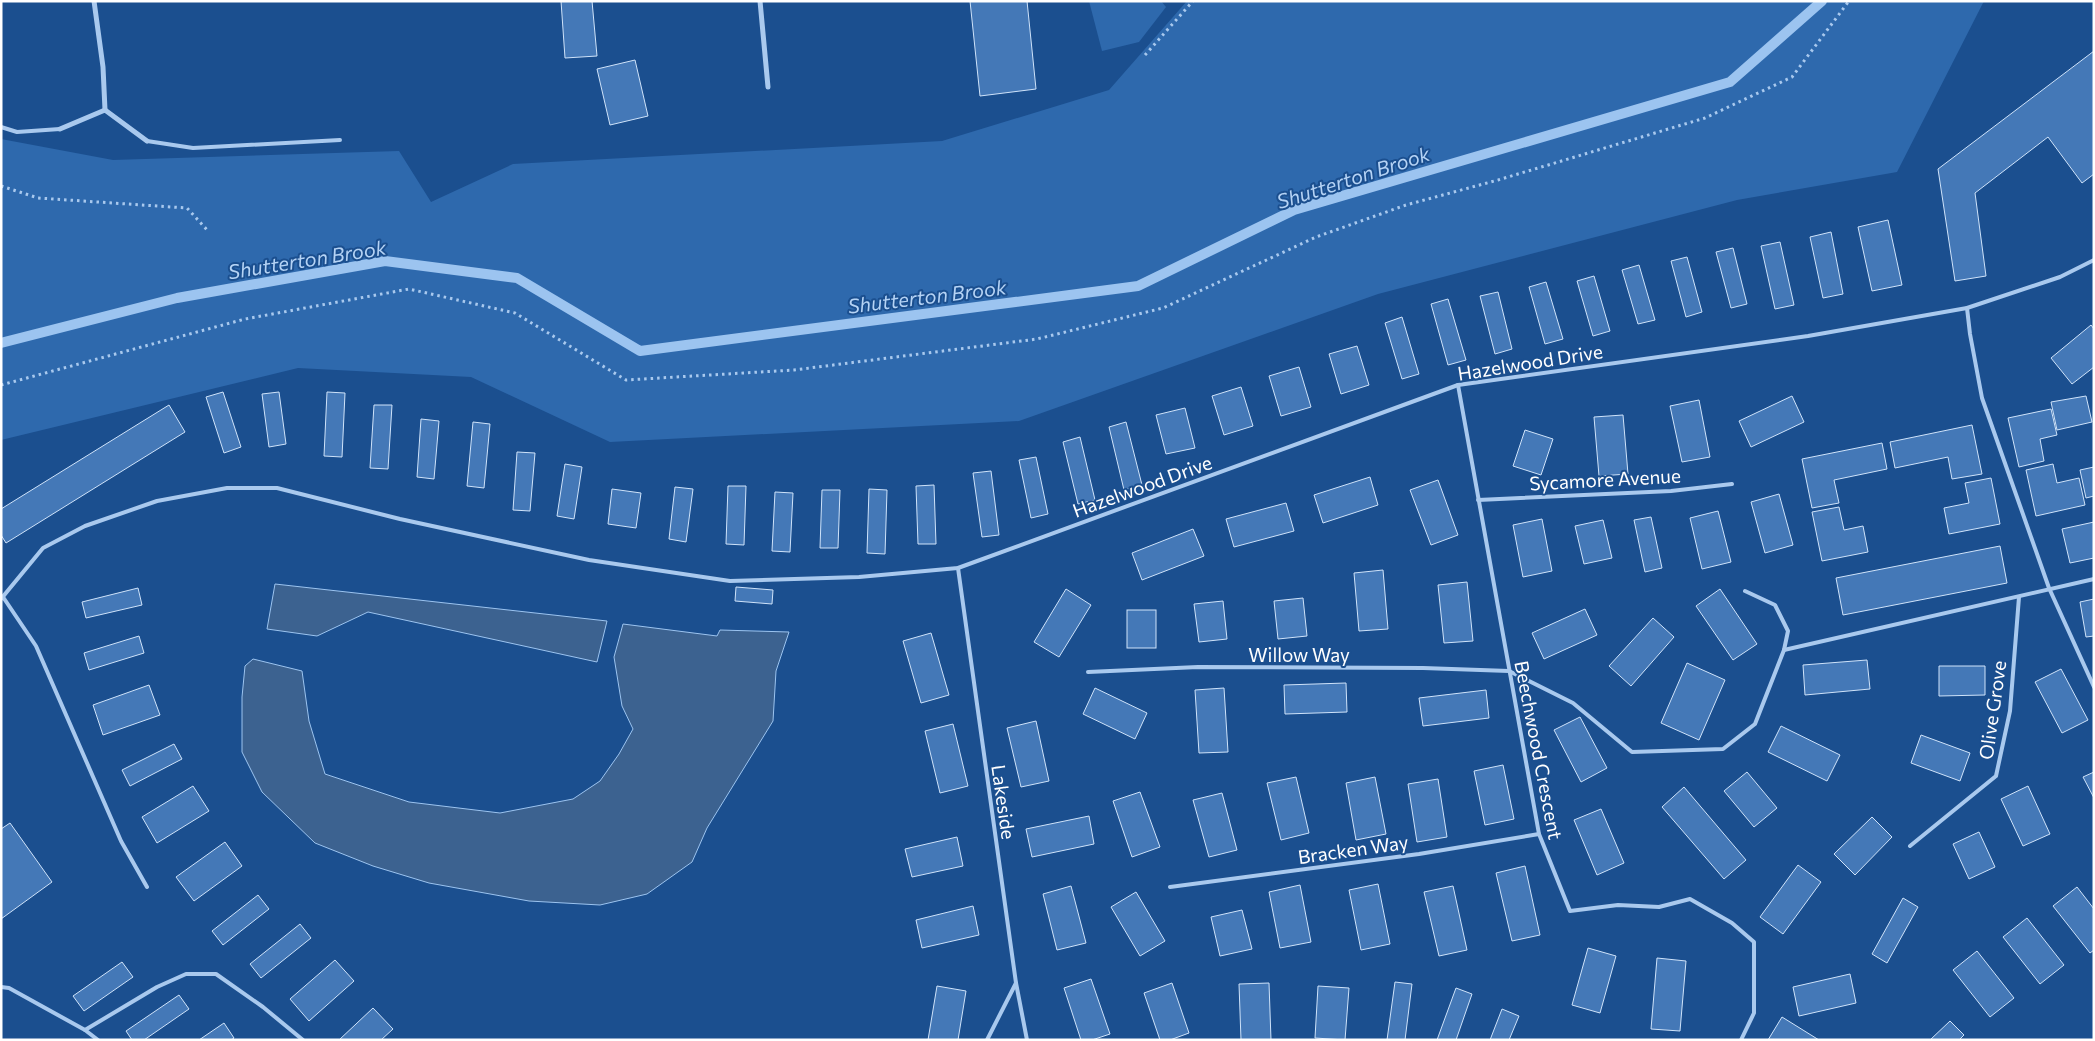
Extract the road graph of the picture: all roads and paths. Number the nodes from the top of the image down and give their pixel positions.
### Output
1 (94, 1) edge
2 (760, 1) edge
3 (1193, 1) edge
4 (1849, 1) edge
5 (1146, 55) dead end
6 (768, 87) dead end
7 (105, 110) junction
8 (1, 127) edge
9 (60, 130) joint
10 (340, 140) dead end
11 (147, 141) joint
12 (1, 186) edge
13 (210, 232) dead end
14 (2094, 260) edge
15 (1967, 308) junction
16 (1, 385) edge
17 (1458, 385) junction
18 (1732, 484) dead end
19 (1478, 500) junction
20 (958, 568) junction
21 (2094, 580) edge
22 (2049, 588) junction
23 (1745, 591) dead end
24 (2019, 597) junction
25 (2, 598) edge
26 (1784, 650) junction
27 (1509, 671) junction
28 (1088, 672) dead end
29 (2094, 687) edge
30 (1539, 834) junction
31 (1910, 846) dead end
32 (147, 887) dead end
33 (1170, 887) dead end
34 (1016, 984) junction
35 (1, 987) edge
36 (85, 1030) junction
37 (98, 1040) edge
38 (303, 1040) edge
39 (987, 1040) edge
40 (1027, 1040) edge
41 (1741, 1040) edge

1 - 7 street
2 - 6 street
3 - 5 path
4 - 16 path
7 - 9 street
7 - 11 street
8 - 9 lane
10 - 11 lane
12 - 13 path
14 - 15 lane, Hazelwood Drive
15 - 17 lane, Hazelwood Drive
15 - 22 lane
17 - 19 lane, Beechwood Crescent
17 - 20 lane, Hazelwood Drive
18 - 19 lane, Sycamore Avenue
19 - 27 lane, Beechwood Crescent
20 - 25 lane, Hazelwood Drive
20 - 34 lane, Lakeside
21 - 22 lane
22 - 24 lane
22 - 29 lane
23 - 26 lane
24 - 26 lane
24 - 31 lane, Olive Grove
25 - 32 lane
26 - 27 lane
27 - 28 lane, Willow Way
27 - 30 lane, Beechwood Crescent
30 - 33 lane, Bracken Way
30 - 41 lane, Beechwood Crescent
34 - 39 lane
34 - 40 lane, Lakeside
35 - 36 lane
36 - 37 lane
36 - 38 lane

